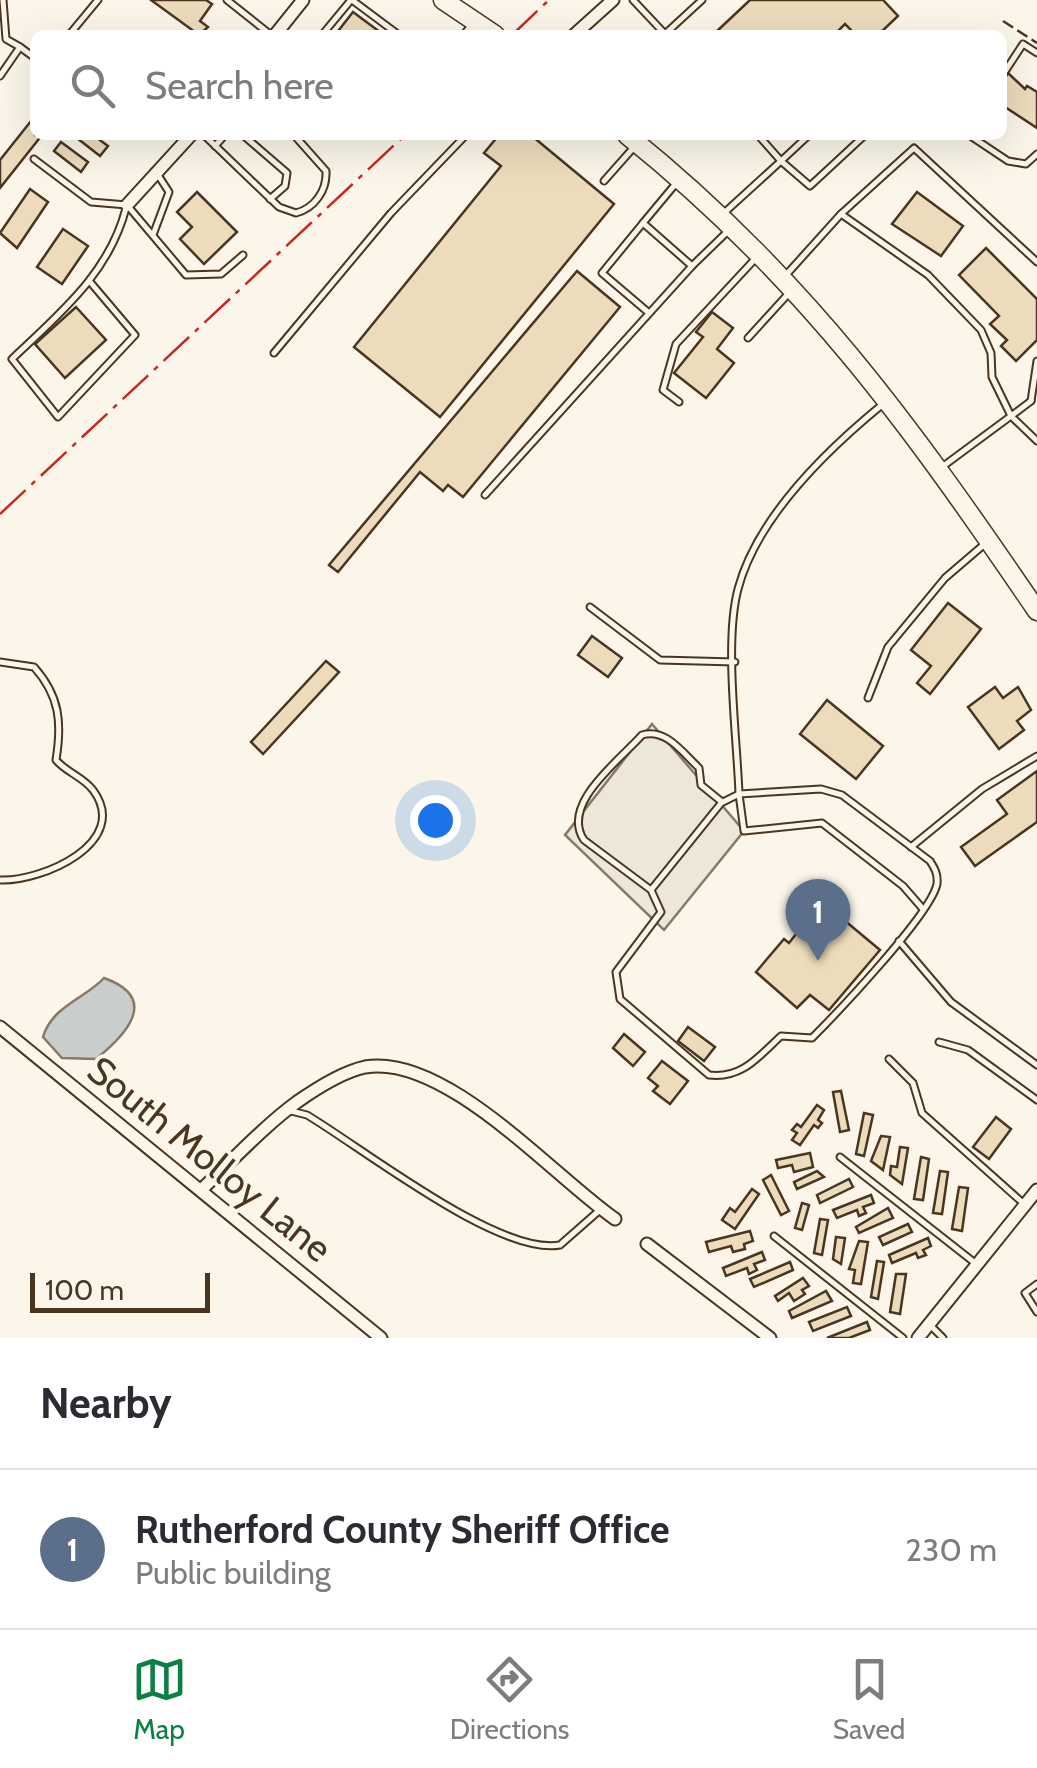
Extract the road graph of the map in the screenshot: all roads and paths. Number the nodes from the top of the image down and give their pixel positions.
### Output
1 (3, 0) edge
2 (98, 0) edge
3 (228, 0) edge
4 (303, 0) edge
5 (352, 0) edge
6 (443, 0) edge
7 (613, 0) edge
8 (633, 0) edge
9 (702, 0) edge
10 (469, 28) edge
11 (73, 30) edge
12 (267, 30) edge
13 (277, 30) edge
14 (326, 30) edge
15 (392, 30) edge
16 (580, 30) edge
17 (660, 30) edge
18 (670, 30) edge
19 (20, 48) junction
20 (1037, 53) edge
21 (30, 55) edge
22 (1007, 68) edge
23 (0, 76) edge
24 (186, 140) edge
25 (209, 140) edge
26 (220, 140) edge
27 (249, 140) edge
28 (299, 140) edge
29 (461, 140) edge
30 (631, 140) edge
31 (633, 140) edge
32 (763, 140) edge
33 (804, 140) edge
34 (859, 140) edge
35 (976, 140) edge
36 (215, 146) junction
37 (1037, 154) edge
38 (34, 159) dead end
39 (781, 160) junction
40 (156, 173) junction
41 (680, 179) junction
42 (604, 181) dead end
43 (270, 199) junction
44 (127, 206) junction
45 (841, 214) junction
46 (728, 220) junction
47 (644, 223) junction
48 (153, 235) junction
49 (760, 253) junction
50 (242, 256) dead end
51 (1037, 262) edge
52 (692, 266) junction
53 (789, 282) junction
54 (91, 283) junction
55 (649, 313) junction
56 (748, 338) dead end
57 (274, 353) dead end
58 (1037, 362) edge
59 (889, 399) junction
60 (679, 402) dead end
61 (1034, 403) edge
62 (1011, 416) junction
63 (1037, 441) edge
64 (939, 468) junction
65 (485, 496) dead end
66 (989, 540) junction
67 (590, 607) dead end
68 (1037, 611) edge
69 (0, 662) edge
70 (734, 662) junction
71 (868, 698) dead end
72 (1037, 756) edge
73 (740, 794) junction
74 (722, 802) junction
75 (912, 847) junction
76 (0, 880) edge
77 (650, 890) junction
78 (923, 909) junction
79 (898, 940) junction
80 (0, 1027) edge
81 (938, 1042) dead end
82 (889, 1060) dead end
83 (1037, 1065) edge
84 (1037, 1100) edge
85 (288, 1110) junction
86 (840, 1157) dead end
87 (201, 1190) junction
88 (1037, 1190) edge
89 (1025, 1205) junction
90 (602, 1210) junction
91 (616, 1219) dead end
92 (774, 1236) dead end
93 (647, 1244) dead end
94 (977, 1265) junction
95 (1037, 1284) edge
96 (1037, 1312) edge
97 (930, 1324) junction
98 (381, 1338) edge
99 (770, 1338) edge
100 (903, 1338) edge
101 (918, 1338) edge
102 (943, 1338) edge

1 - 19 lane
2 - 11 lane
3 - 12 lane
4 - 13 street
5 - 14 lane
5 - 15 lane
6 - 10 main road
7 - 16 street
8 - 17 lane
9 - 18 lane
19 - 21 lane
19 - 23 lane
20 - 22 lane
24 - 40 street
25 - 36 lane
26 - 36 lane
27 - 43 lane
28 - 43 lane
29 - 57 lane
30 - 42 lane
31 - 41 main road
32 - 39 lane
33 - 39 lane
34 - 39 lane
35 - 37 lane
36 - 43 lane
38 - 44 lane
39 - 46 lane
40 - 44 street
40 - 48 lane
41 - 46 main road
41 - 47 lane
44 - 48 lane
44 - 54 lane
45 - 51 lane
45 - 53 lane
45 - 62 lane
46 - 49 main road
46 - 52 lane
47 - 52 lane
47 - 55 lane
48 - 50 lane
49 - 53 main road
49 - 60 lane
52 - 55 lane
53 - 56 lane
53 - 59 main road
54 - 54 lane
55 - 65 lane
58 - 61 lane
59 - 64 main road
59 - 70 lane
61 - 62 lane
62 - 63 lane
62 - 64 lane
64 - 66 main road
66 - 68 main road
66 - 71 lane
67 - 70 lane
69 - 76 lane
70 - 73 lane
72 - 75 lane
73 - 74 lane
73 - 75 lane
73 - 78 lane
74 - 77 lane
74 - 77 lane
75 - 78 lane
77 - 79 lane
78 - 79 lane
79 - 83 lane
80 - 87 street, South Molloy Lane
81 - 84 lane
82 - 89 lane
85 - 87 street
85 - 90 lane
85 - 90 street
86 - 94 lane
87 - 98 street, South Molloy Lane
88 - 89 street
89 - 94 street
90 - 91 street
92 - 100 lane
93 - 99 street
94 - 97 street
95 - 96 lane
97 - 101 street
97 - 102 lane

